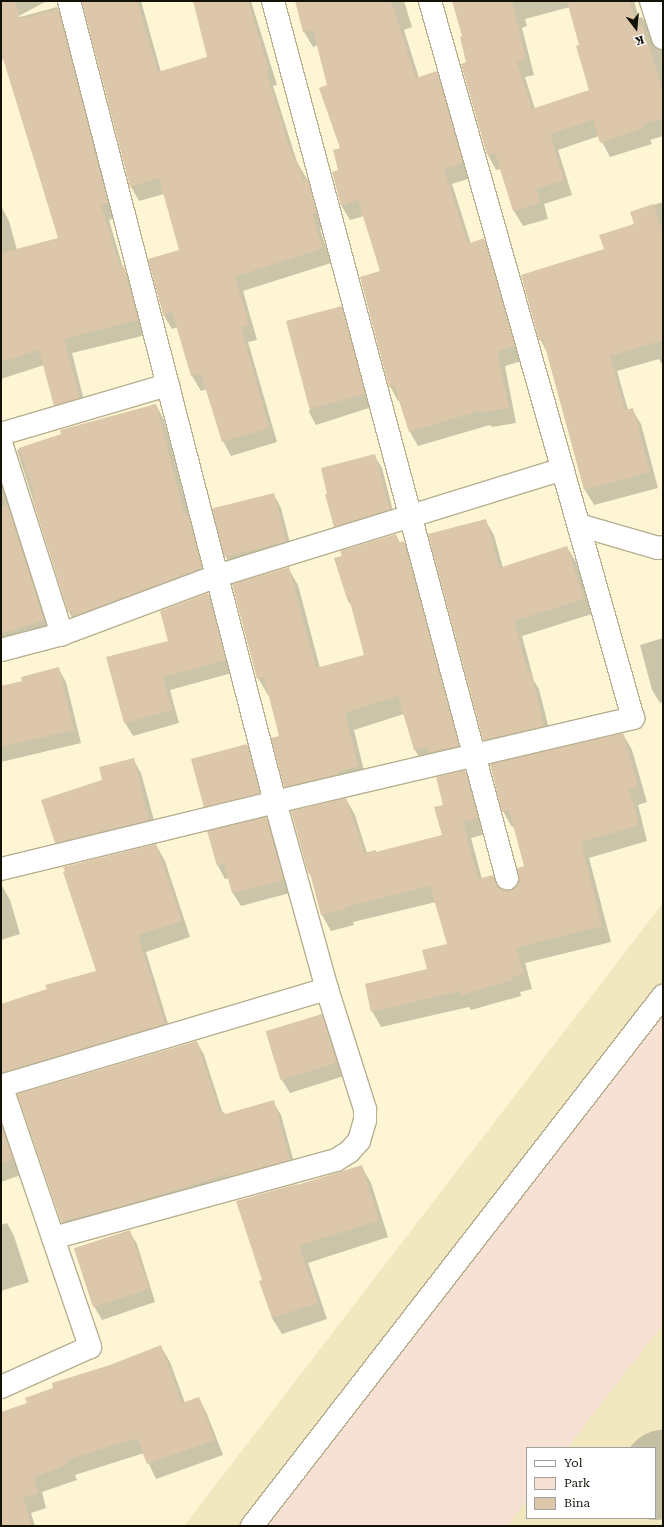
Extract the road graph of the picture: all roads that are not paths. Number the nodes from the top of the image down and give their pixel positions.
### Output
1 (69, 1) edge
2 (273, 1) edge
3 (430, 1) edge
4 (651, 1) edge
5 (663, 38) edge
6 (168, 385) junction
7 (1, 434) edge
8 (1, 443) edge
9 (563, 469) junction
10 (410, 516) junction
11 (579, 525) junction
12 (663, 547) edge
13 (217, 576) junction
14 (62, 634) junction
15 (1, 650) edge
16 (474, 756) junction
17 (274, 802) junction
18 (1, 869) edge
19 (507, 878) dead end
20 (327, 988) junction
21 (663, 996) edge
22 (1, 1086) edge
23 (53, 1238) junction
24 (1, 1386) edge
25 (252, 1526) edge

1 - 6 street
2 - 10 street
3 - 9 street
4 - 5 street
6 - 7 street
6 - 13 street
8 - 14 street
9 - 10 street
9 - 11 street
10 - 13 street
10 - 16 street
11 - 12 street
11 - 16 street
13 - 14 street
13 - 17 street
14 - 15 street
16 - 17 street
16 - 19 street
17 - 18 street
17 - 20 street
20 - 22 street
20 - 23 street
21 - 25 street
22 - 23 street
23 - 24 street

